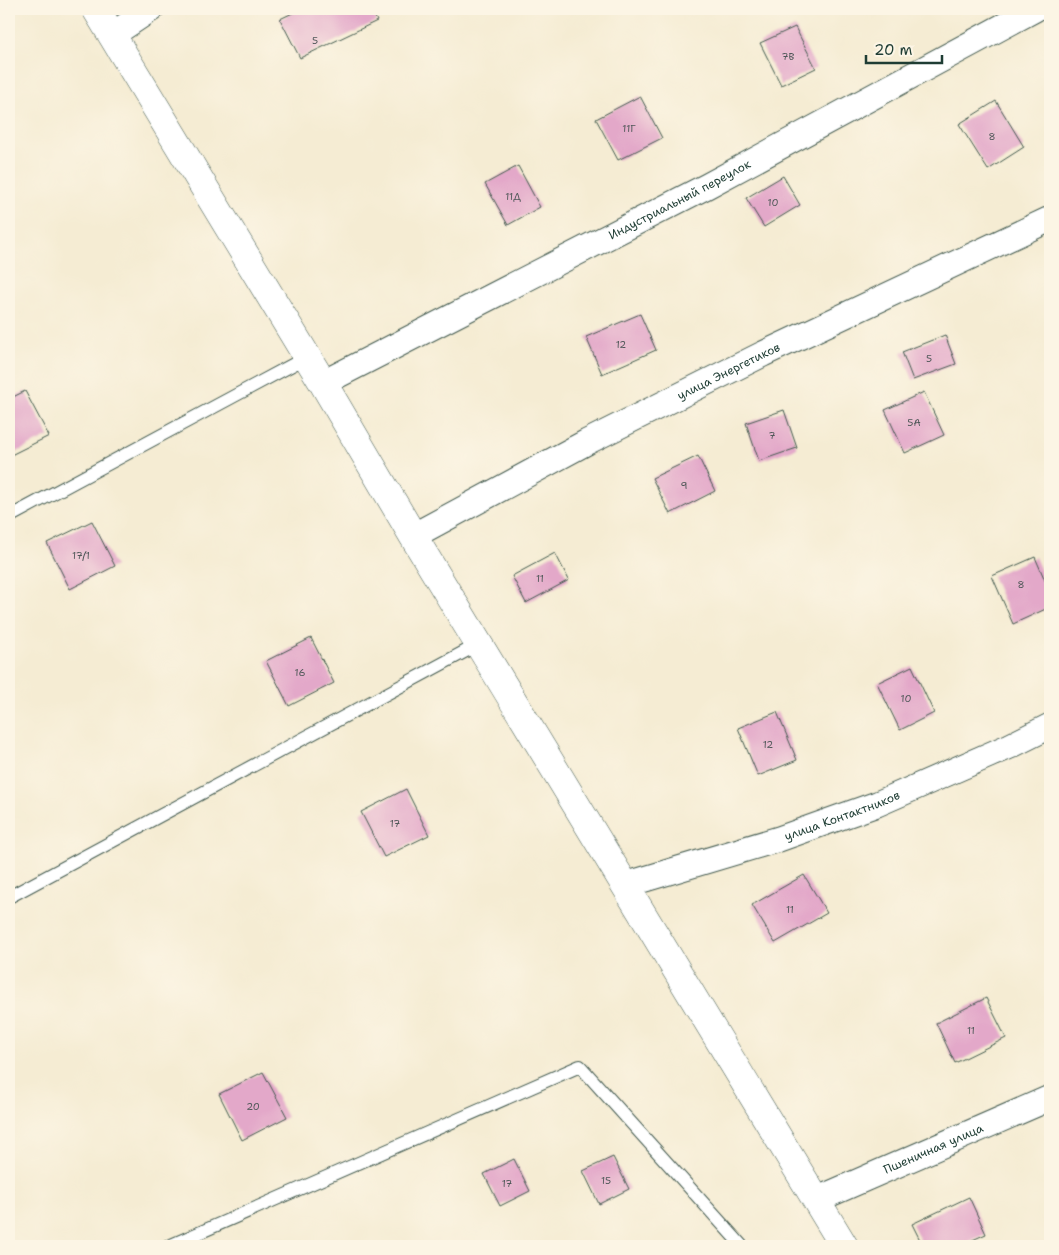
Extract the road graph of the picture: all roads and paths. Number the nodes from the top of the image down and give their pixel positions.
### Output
1 (96, 9) edge
2 (151, 9) edge
3 (1034, 9) edge
4 (112, 35) junction
5 (1050, 219) edge
6 (306, 357) junction
7 (323, 383) junction
8 (9, 517) edge
9 (413, 536) junction
10 (479, 644) junction
11 (1050, 726) edge
12 (625, 885) junction
13 (9, 897) edge
14 (1050, 1098) edge
15 (816, 1200) junction
16 (169, 1246) edge
17 (742, 1246) edge
18 (844, 1246) edge

1 - 4 street
2 - 4 street
3 - 7 street, Индустриальный переулок
4 - 6 street
5 - 9 street, улица Энергетиков
6 - 7 street
6 - 8 lane
7 - 9 street
9 - 10 street
10 - 12 street
10 - 13 lane
11 - 12 street, улица Контактников
12 - 15 street
14 - 15 street, Пшеничная улица
15 - 18 street
16 - 17 lane

